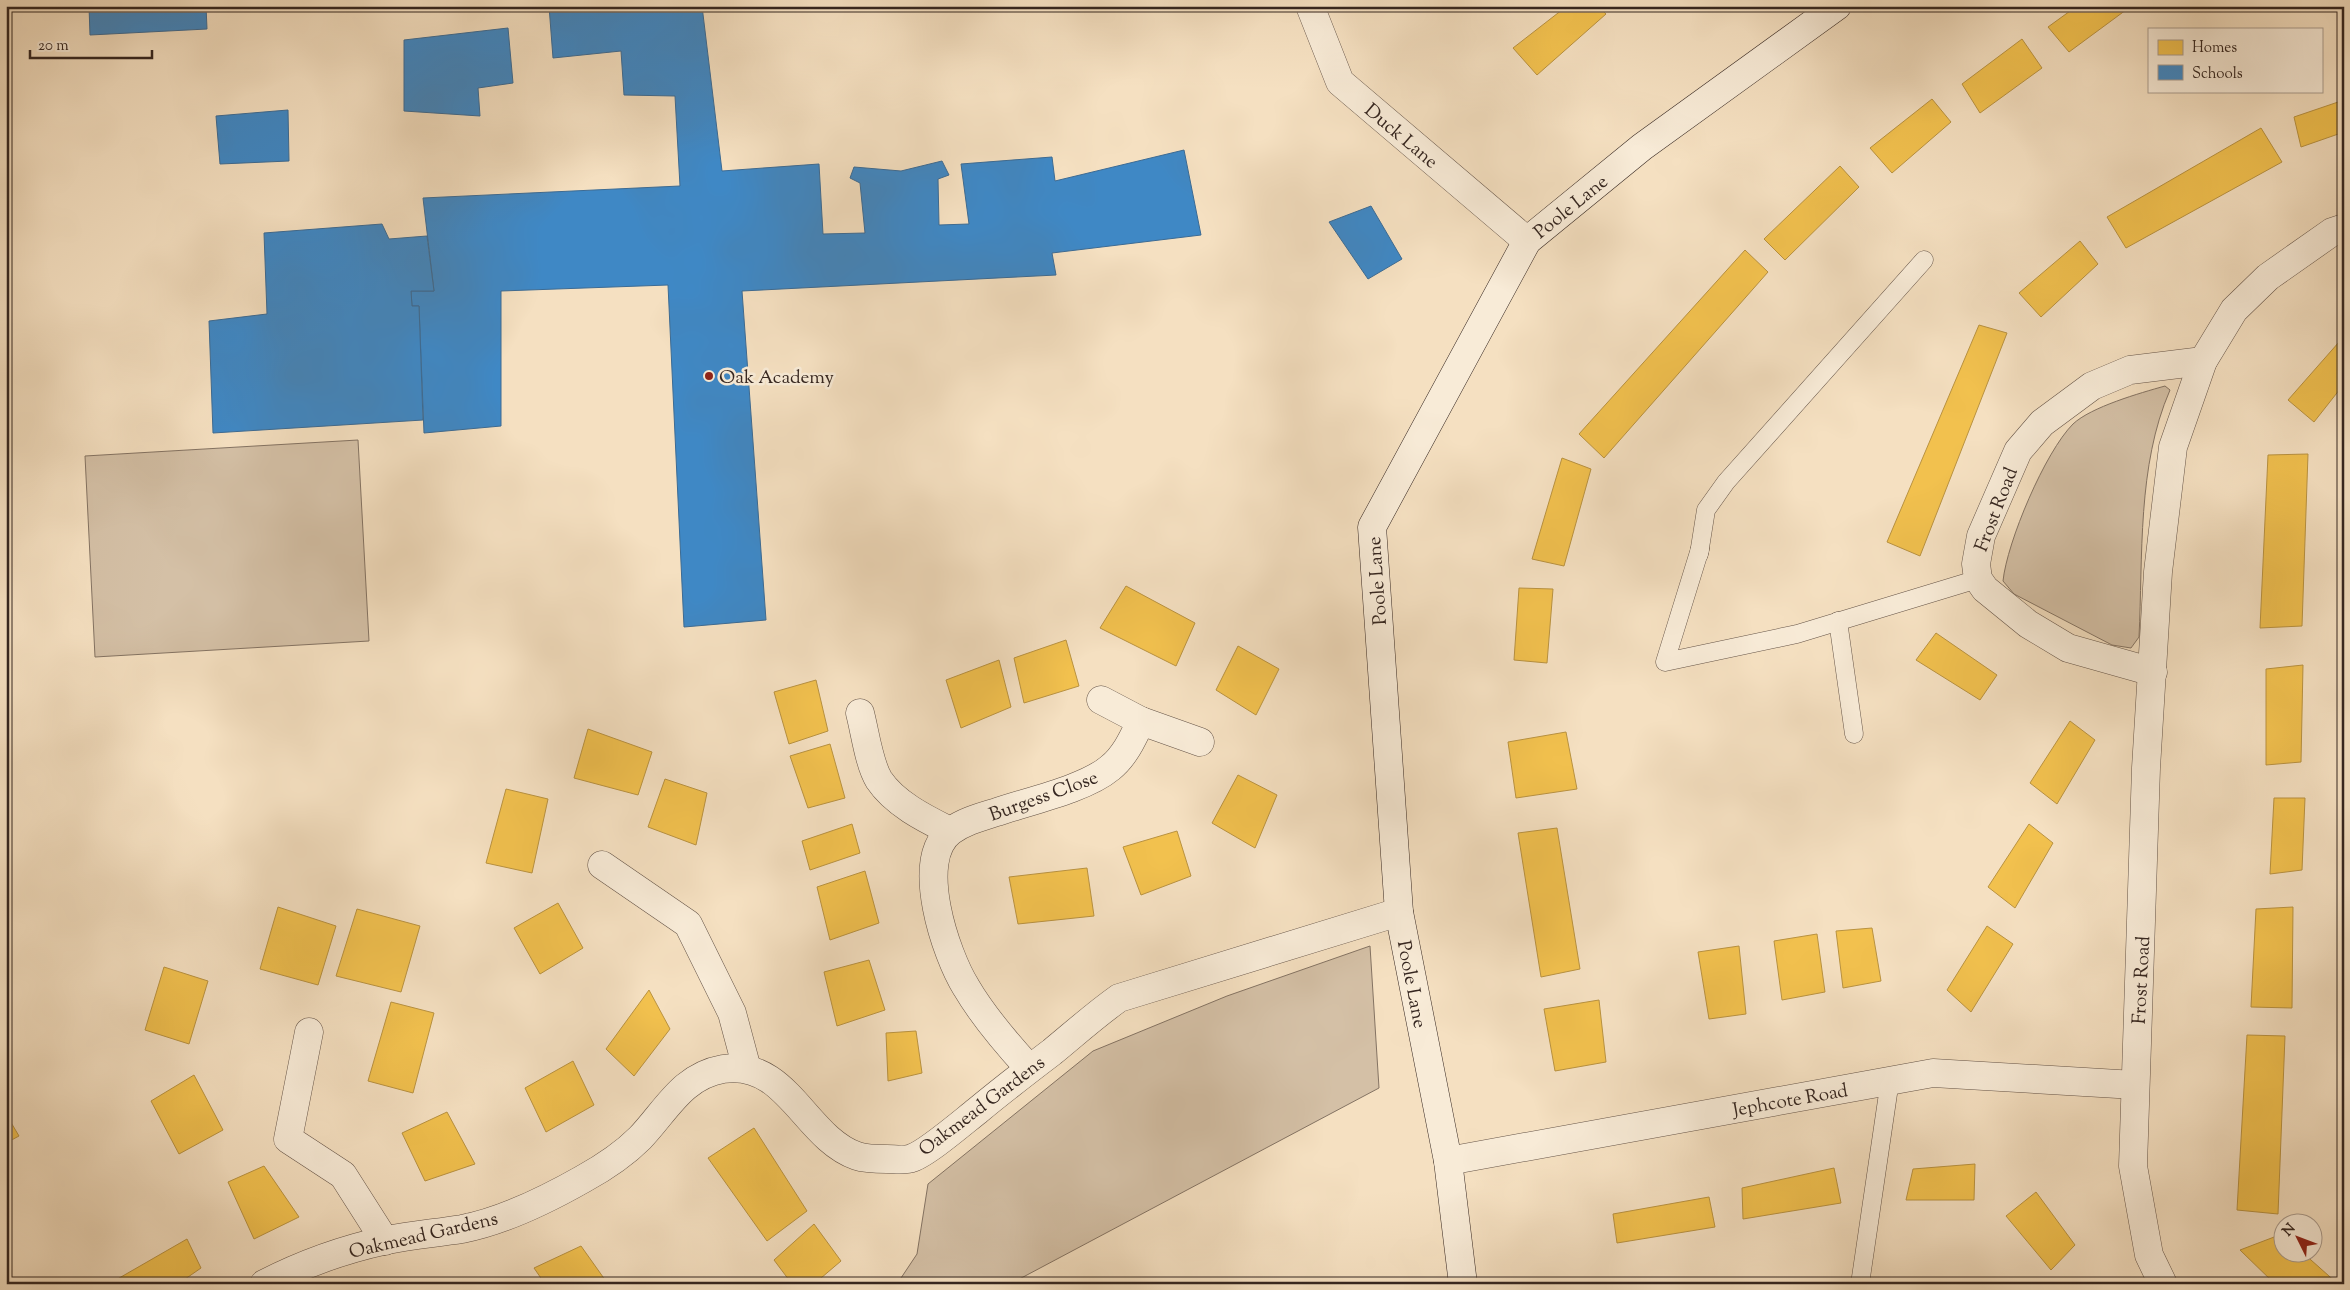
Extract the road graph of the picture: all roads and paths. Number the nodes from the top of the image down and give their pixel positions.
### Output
1 (1310, 6) edge
2 (1837, 6) edge
3 (2344, 228) edge
4 (1527, 241) junction
5 (1924, 260) dead end
6 (2203, 362) junction
7 (1978, 578) junction
8 (1838, 621) junction
9 (2153, 672) junction
10 (1101, 700) dead end
11 (860, 713) dead end
12 (1141, 721) junction
13 (1854, 734) dead end
14 (1200, 742) dead end
15 (950, 832) junction
16 (602, 866) dead end
17 (1399, 912) junction
18 (309, 1032) dead end
19 (1029, 1068) junction
20 (747, 1069) junction
21 (1890, 1080) junction
22 (2135, 1085) junction
23 (1448, 1161) junction
24 (385, 1240) junction
25 (264, 1284) edge
26 (1463, 1284) edge
27 (1860, 1284) edge
28 (2163, 1284) edge

1 - 4 street, Duck Lane
2 - 4 street, Poole Lane
3 - 6 street, Frost Road
4 - 17 street, Poole Lane
5 - 8 lane
6 - 7 street, Frost Road
6 - 9 street, Frost Road
7 - 8 lane
7 - 9 street, Frost Road
8 - 13 lane
9 - 22 street, Frost Road
10 - 12 street
11 - 15 street
12 - 14 street
12 - 15 street, Burgess Close
15 - 19 street
16 - 20 street
17 - 19 street, Oakmead Gardens
17 - 23 street, Poole Lane
18 - 24 street
19 - 20 street, Oakmead Gardens
20 - 24 street, Oakmead Gardens
21 - 22 street, Jephcote Road
21 - 23 street, Jephcote Road
21 - 27 lane
22 - 28 street, Frost Road
23 - 26 street, Poole Lane
24 - 25 street, Oakmead Gardens

